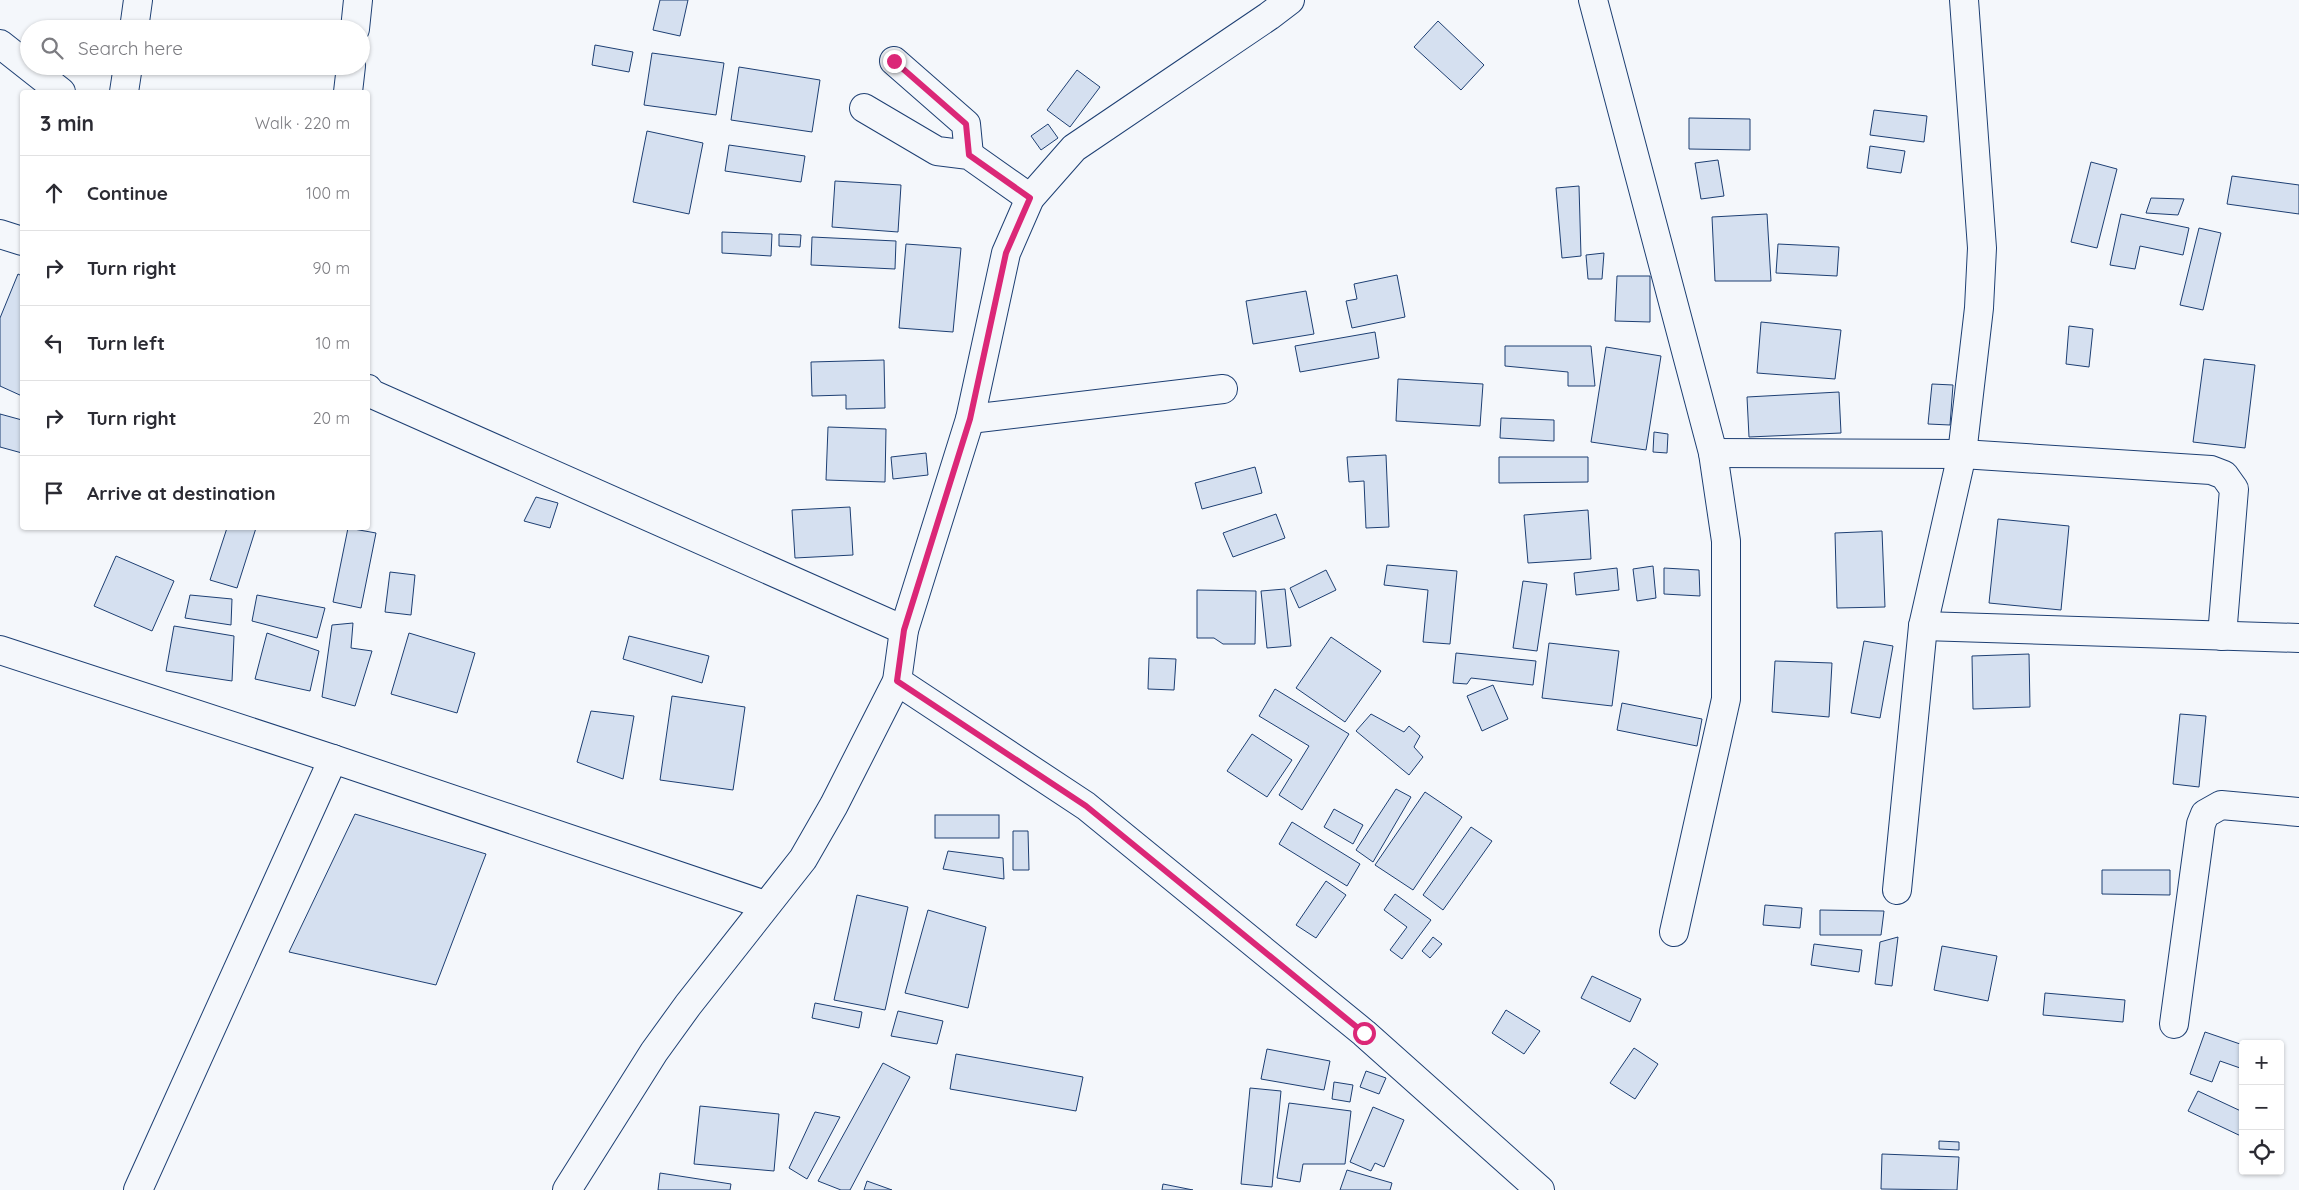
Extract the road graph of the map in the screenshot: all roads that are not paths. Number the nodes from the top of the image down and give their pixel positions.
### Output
1 (138, 0) edge
2 (358, 0) edge
3 (1290, 0) edge
4 (1593, 0) edge
5 (1964, 0) edge
6 (135, 20) edge
7 (356, 20) edge
8 (0, 44) edge
9 (20, 60) edge
10 (894, 61) dead end
11 (39, 75) edge
12 (127, 75) edge
13 (350, 75) edge
14 (58, 90) edge
15 (124, 90) edge
16 (348, 90) edge
17 (864, 108) dead end
18 (969, 155) junction
19 (1030, 198) junction
20 (0, 234) edge
21 (20, 240) edge
22 (1223, 389) dead end
23 (370, 392) edge
24 (970, 419) junction
25 (1713, 454) junction
26 (1962, 454) junction
27 (1923, 626) junction
28 (904, 630) junction
29 (2222, 636) junction
30 (2299, 638) edge
31 (0, 650) edge
32 (897, 681) junction
33 (333, 759) junction
34 (2299, 812) edge
35 (1897, 890) dead end
36 (765, 905) junction
37 (1674, 932) dead end
38 (2174, 1024) dead end
39 (1515, 1180) edge
40 (138, 1190) edge
41 (567, 1190) edge
42 (1540, 1190) edge

1 - 6 street
2 - 7 street
3 - 19 street
4 - 25 street
5 - 26 street
8 - 9 street
10 - 18 street
11 - 14 street
12 - 15 street
13 - 16 street
17 - 18 street
18 - 19 street
19 - 24 street
20 - 21 street
22 - 24 street
23 - 28 street
24 - 28 street
25 - 26 street
25 - 37 street
26 - 27 street
26 - 29 street
27 - 29 street
27 - 35 street
28 - 32 street
29 - 30 street
31 - 33 street
32 - 36 street
32 - 39 street
33 - 36 street
33 - 40 street
34 - 38 street
36 - 41 street
39 - 42 street

